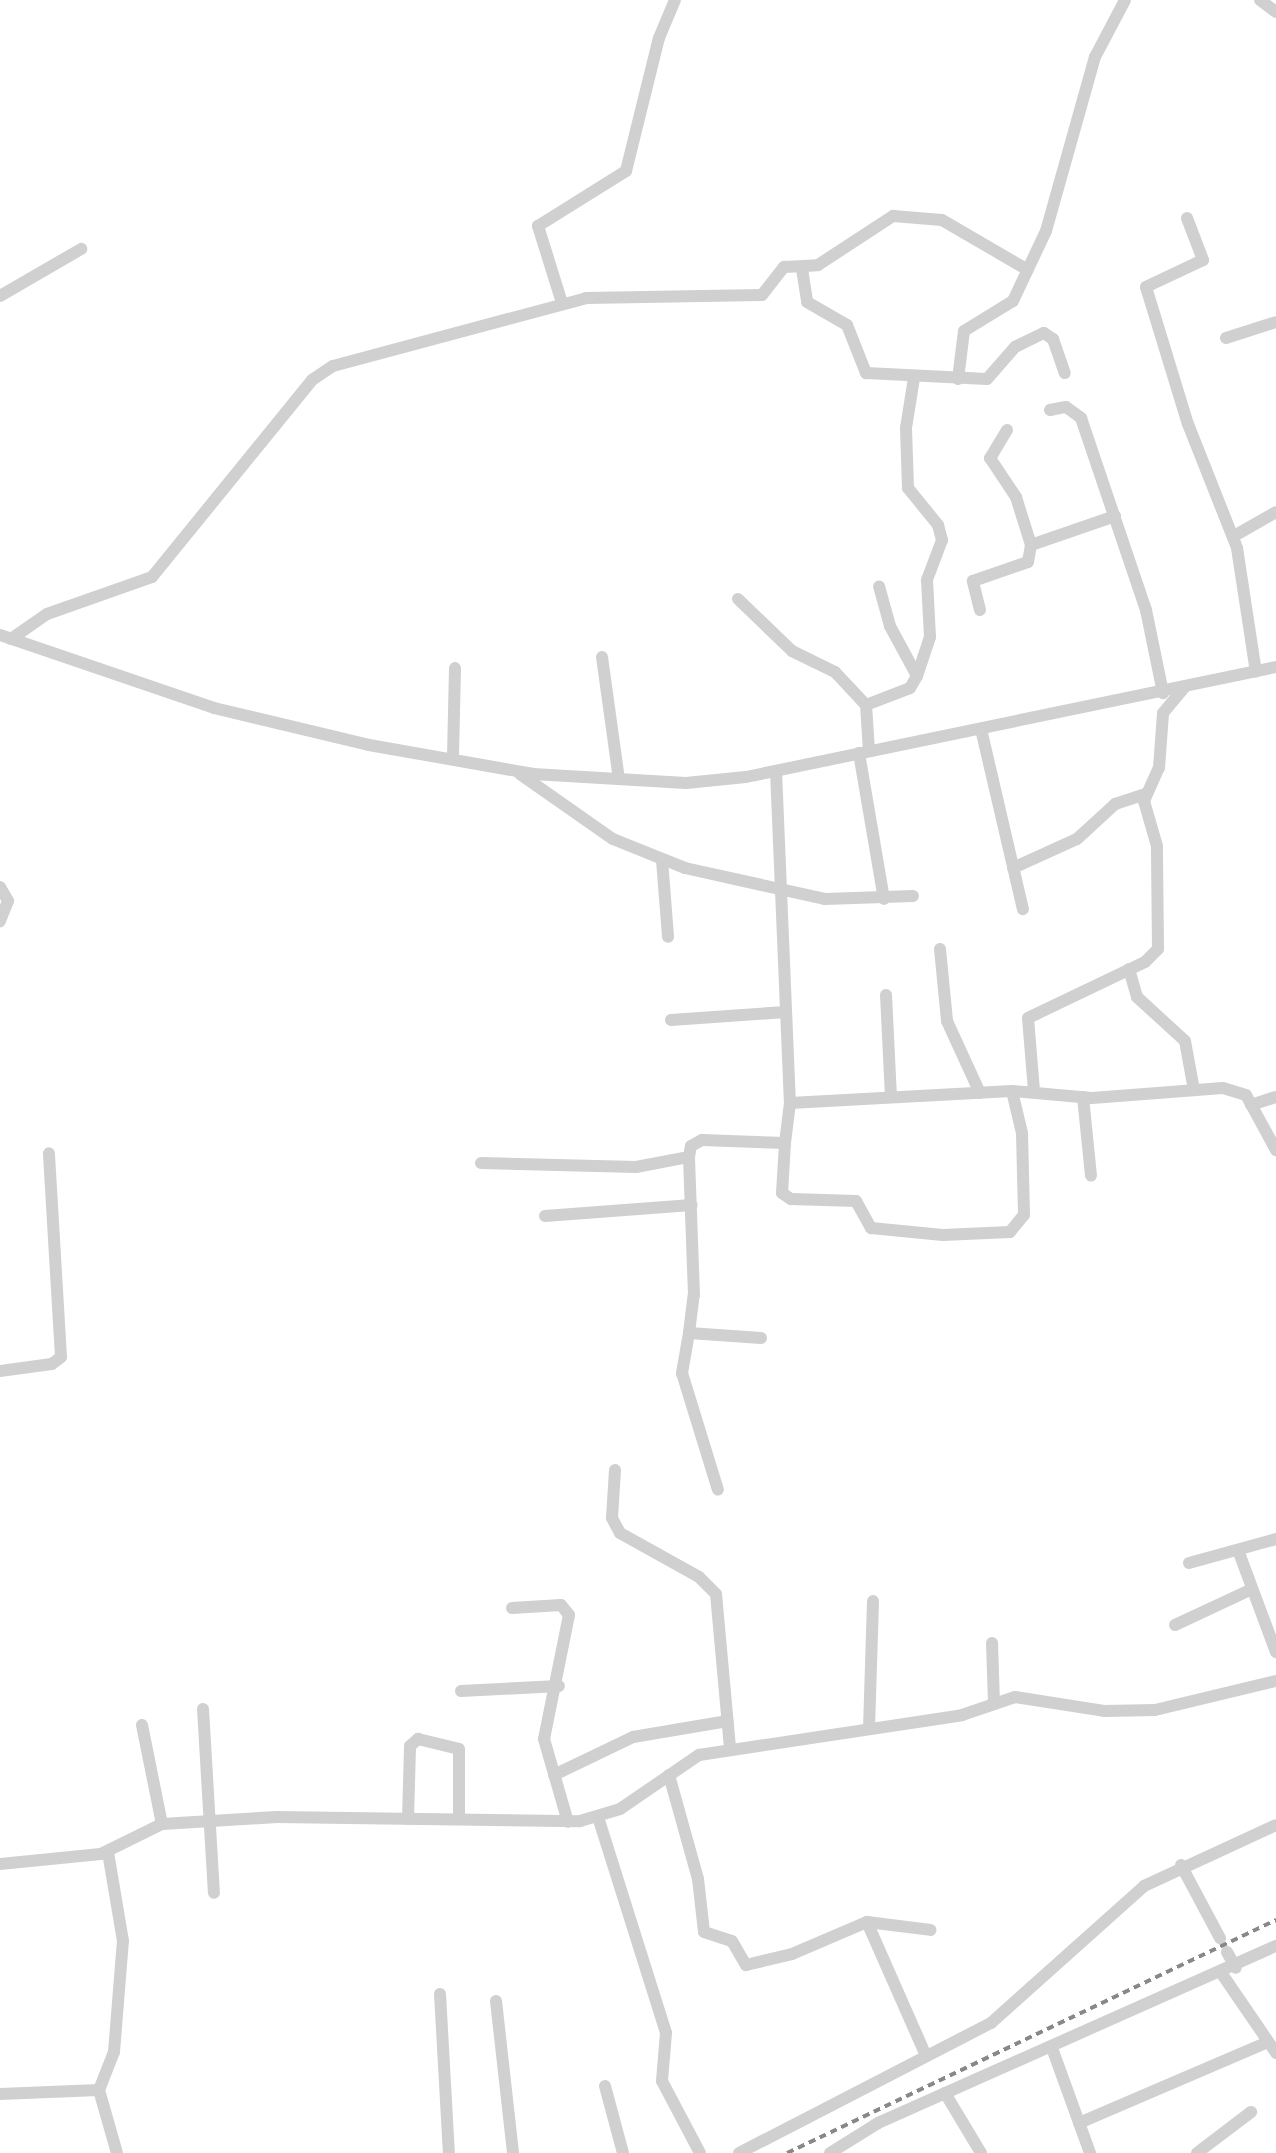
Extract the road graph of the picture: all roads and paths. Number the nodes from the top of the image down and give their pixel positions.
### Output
1 (675, 0) edge
2 (1125, 0) edge
3 (1260, 0) edge
4 (1276, 12) edge
5 (1187, 218) dead end
6 (81, 249) dead end
7 (802, 269) junction
8 (1028, 270) junction
9 (0, 296) edge
10 (562, 303) junction
11 (1276, 321) edge
12 (1226, 338) dead end
13 (1065, 373) dead end
14 (914, 378) junction
15 (958, 379) junction
16 (1051, 410) dead end
17 (1007, 430) dead end
18 (1276, 512) edge
19 (1115, 516) junction
20 (1234, 537) junction
21 (1031, 545) junction
22 (879, 586) dead end
23 (738, 599) dead end
24 (980, 610) dead end
25 (6, 637) edge
26 (602, 657) dead end
27 (1276, 667) edge
28 (455, 668) dead end
29 (1255, 672) junction
30 (917, 676) junction
31 (1184, 688) junction
32 (1163, 693) junction
33 (866, 705) junction
34 (981, 729) junction
35 (864, 752) junction
36 (453, 756) junction
37 (516, 771) junction
38 (776, 771) junction
39 (619, 779) junction
40 (1146, 794) junction
41 (662, 860) junction
42 (1013, 868) junction
43 (0, 887) edge
44 (781, 890) junction
45 (913, 896) dead end
46 (884, 899) junction
47 (1023, 909) dead end
48 (0, 921) edge
49 (668, 937) dead end
50 (940, 949) dead end
51 (1129, 969) junction
52 (886, 995) dead end
53 (786, 1012) junction
54 (671, 1020) dead end
55 (1194, 1090) junction
56 (1012, 1091) junction
57 (1034, 1091) junction
58 (980, 1093) junction
59 (891, 1097) junction
60 (1083, 1097) junction
61 (1276, 1097) edge
62 (790, 1103) junction
63 (1251, 1105) junction
64 (785, 1143) junction
65 (1276, 1150) edge
66 (49, 1153) dead end
67 (689, 1157) junction
68 (481, 1163) dead end
69 (1091, 1176) dead end
70 (692, 1205) junction
71 (545, 1216) dead end
72 (689, 1333) junction
73 (761, 1338) dead end
74 (0, 1371) edge
75 (615, 1470) dead end
76 (718, 1490) dead end
77 (1276, 1539) edge
78 (1238, 1549) junction
79 (1189, 1563) dead end
80 (1250, 1590) junction
81 (873, 1601) dead end
82 (512, 1608) dead end
83 (1175, 1625) dead end
84 (992, 1643) dead end
85 (1274, 1644) edge
86 (1276, 1681) edge
87 (559, 1686) junction
88 (461, 1691) dead end
89 (994, 1704) junction
90 (203, 1709) dead end
91 (728, 1721) junction
92 (142, 1724) dead end
93 (869, 1729) junction
94 (730, 1749) junction
95 (554, 1775) junction
96 (669, 1775) junction
97 (598, 1817) junction
98 (408, 1819) junction
99 (459, 1819) junction
100 (210, 1821) junction
101 (568, 1822) junction
102 (162, 1824) junction
103 (1276, 1825) edge
104 (108, 1852) junction
105 (0, 1864) edge
106 (1181, 1866) junction
107 (214, 1893) dead end
108 (867, 1922) junction
109 (931, 1930) dead end
110 (1220, 1938) dead end
111 (1276, 1946) edge
112 (1227, 1952) dead end
113 (1236, 1968) junction
114 (1222, 1974) junction
115 (440, 1994) dead end
116 (496, 2001) dead end
117 (1266, 2043) junction
118 (1052, 2048) junction
119 (1276, 2053) edge
120 (926, 2056) junction
121 (605, 2085) dead end
122 (99, 2090) junction
123 (945, 2093) junction
124 (0, 2094) edge
125 (1251, 2112) dead end
126 (1079, 2123) junction
127 (847, 2148) edge
128 (117, 2153) edge
129 (450, 2153) edge
130 (513, 2153) edge
131 (623, 2153) edge
132 (700, 2153) edge
133 (739, 2153) edge
134 (830, 2153) edge
135 (981, 2153) edge
136 (1090, 2153) edge
137 (1197, 2153) edge

1 - 10 street
2 - 8 street
3 - 4 street
5 - 20 street
6 - 9 street
7 - 8 street
7 - 10 street
7 - 14 street
8 - 15 street
10 - 25 street
11 - 12 street
13 - 15 street
14 - 15 street
14 - 30 street
16 - 19 street
17 - 21 street
18 - 20 street
19 - 21 street
19 - 32 street
20 - 29 street
21 - 24 street
22 - 30 street
23 - 33 street
25 - 36 street
26 - 39 street
27 - 29 street
28 - 36 street
29 - 31 street
30 - 33 street
31 - 32 street
31 - 40 street
32 - 34 street
33 - 35 street
34 - 35 street
34 - 42 street
35 - 38 street
35 - 46 street
36 - 37 street
37 - 39 street
37 - 41 street
38 - 39 street
38 - 44 street
40 - 42 street
40 - 51 street
41 - 44 street
41 - 49 street
42 - 47 street
43 - 48 street
44 - 46 street
44 - 53 street
45 - 46 street
50 - 58 street
51 - 55 street
51 - 57 street
52 - 59 street
53 - 54 street
53 - 62 street
55 - 60 street
55 - 63 street
56 - 57 street
56 - 58 street
56 - 64 street
57 - 60 street
58 - 59 street
59 - 62 street
60 - 69 street
61 - 63 street
62 - 64 street
63 - 65 street
64 - 67 street
66 - 74 street
67 - 68 street
67 - 70 street
70 - 71 street
70 - 72 street
72 - 73 street
72 - 76 street
75 - 91 street
77 - 78 street
78 - 79 street
78 - 80 street
80 - 83 street
80 - 85 street
81 - 93 street
82 - 87 street
84 - 89 street
86 - 89 street
87 - 88 street
87 - 95 street
89 - 93 street
90 - 100 street
91 - 94 street
91 - 95 street
92 - 102 street
93 - 94 street
94 - 96 street
95 - 101 street
96 - 97 street
96 - 108 street
97 - 101 street
97 - 132 street
98 - 99 street
98 - 99 street
98 - 100 street
99 - 101 street
100 - 102 street
100 - 107 street
102 - 104 street
103 - 106 street
104 - 105 street
104 - 122 street
106 - 110 street
106 - 120 street
108 - 109 street
108 - 120 street
111 - 113 street
112 - 113 street
113 - 114 street
114 - 117 street
114 - 118 street
115 - 129 street
116 - 130 street
117 - 119 street
117 - 126 street
118 - 123 street
118 - 126 street
120 - 133 street
121 - 131 street
122 - 124 street
122 - 128 street
123 - 127 street
123 - 135 street
125 - 137 street
126 - 136 street
127 - 134 street

